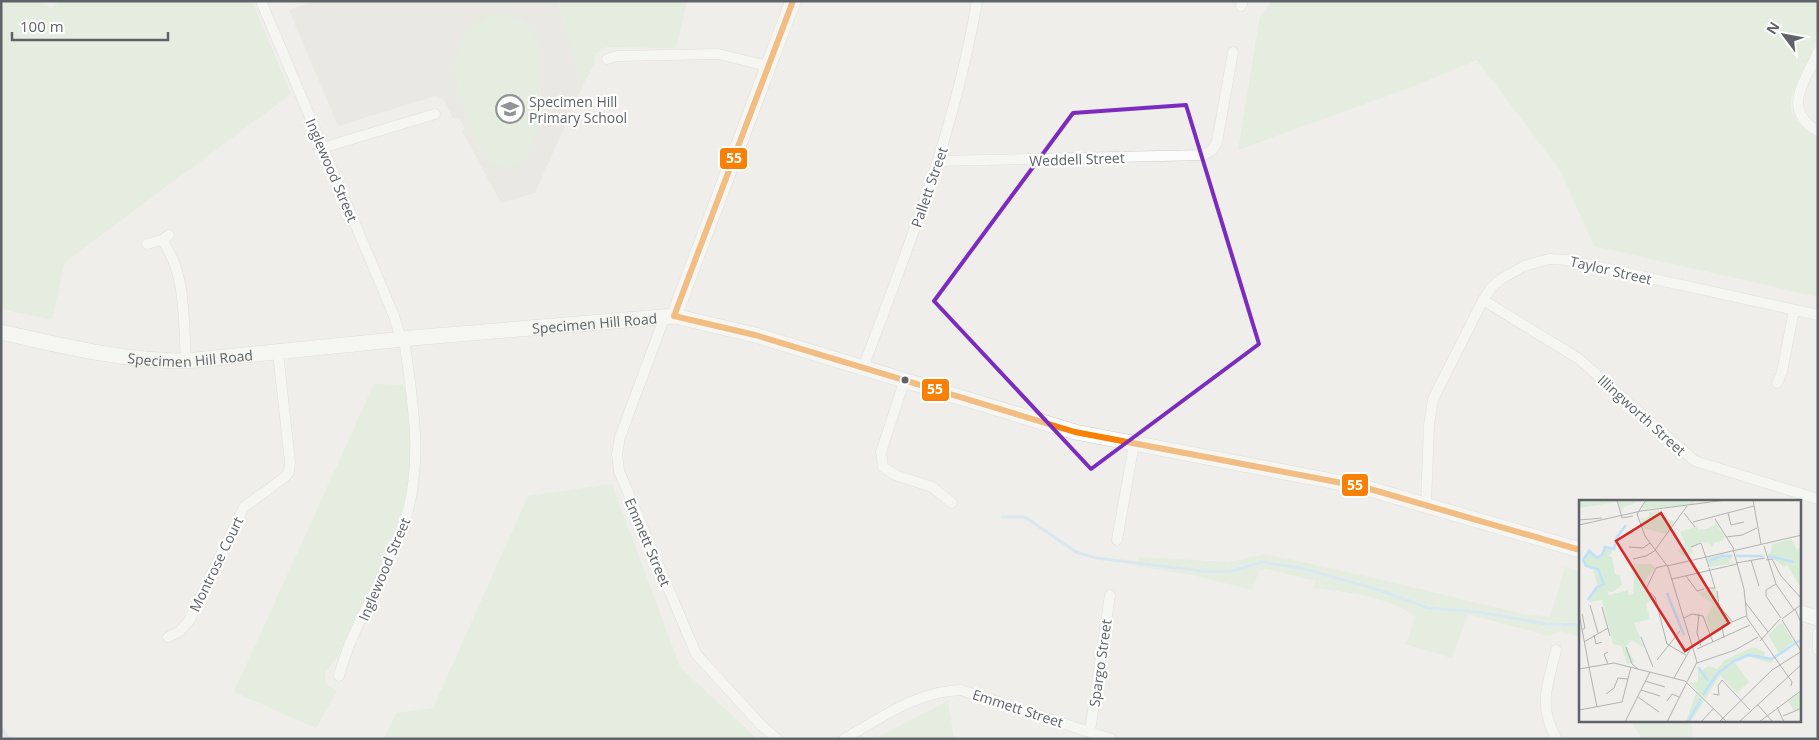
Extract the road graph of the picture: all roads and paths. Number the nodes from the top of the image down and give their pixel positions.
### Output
1 (261, 1) edge
2 (793, 1) edge
3 (977, 1) edge
4 (1233, 52) dead end
5 (1818, 52) edge
6 (607, 59) dead end
7 (768, 66) junction
8 (434, 114) dead end
9 (1818, 131) edge
10 (322, 148) junction
11 (939, 161) junction
12 (147, 244) dead end
13 (1483, 300) junction
14 (1794, 310) junction
15 (1818, 315) edge
16 (669, 316) junction
17 (1, 332) edge
18 (403, 339) junction
19 (278, 353) junction
20 (186, 361) junction
21 (863, 368) junction
22 (904, 382) junction
23 (1777, 383) dead end
24 (1134, 444) junction
25 (1818, 499) edge
26 (952, 503) dead end
27 (1426, 504) junction
28 (1117, 540) dead end
29 (1579, 550) edge
30 (1110, 595) dead end
31 (1802, 614) edge
32 (1818, 618) edge
33 (1818, 634) edge
34 (168, 637) dead end
35 (1556, 650) dead end
36 (1818, 650) edge
37 (339, 676) dead end
38 (1090, 732) junction
39 (777, 739) edge
40 (844, 739) edge
41 (1111, 739) edge
42 (1558, 739) edge

1 - 10 street, Inglewood Street
2 - 7 main road
3 - 11 street, Pallett Street
4 - 11 street, Weddell Street
5 - 9 street
6 - 7 street
7 - 16 main road
8 - 10 street
10 - 18 street, Inglewood Street
11 - 21 street, Pallett Street
12 - 20 street
13 - 14 street, Taylor Street
13 - 25 street, Illingworth Street
13 - 27 street, Taylor Street
14 - 15 street, Taylor Street
14 - 23 street
16 - 18 main road, Specimen Hill Road
16 - 21 main road, Specimen Hill Road
16 - 39 street, Emmett Street
17 - 20 main road, Specimen Hill Road
18 - 19 main road, Specimen Hill Road
18 - 37 street, Inglewood Street
19 - 20 main road, Specimen Hill Road
19 - 34 street, Montrose Court
21 - 22 main road, Specimen Hill Road
22 - 24 main road, Specimen Hill Road
22 - 26 street
24 - 27 main road, Specimen Hill Road
24 - 28 street
27 - 29 main road, Specimen Hill Road
30 - 38 street, Spargo Street
31 - 32 main road
33 - 36 street
35 - 42 street
38 - 40 street, Emmett Street
38 - 41 street, Emmett Street

